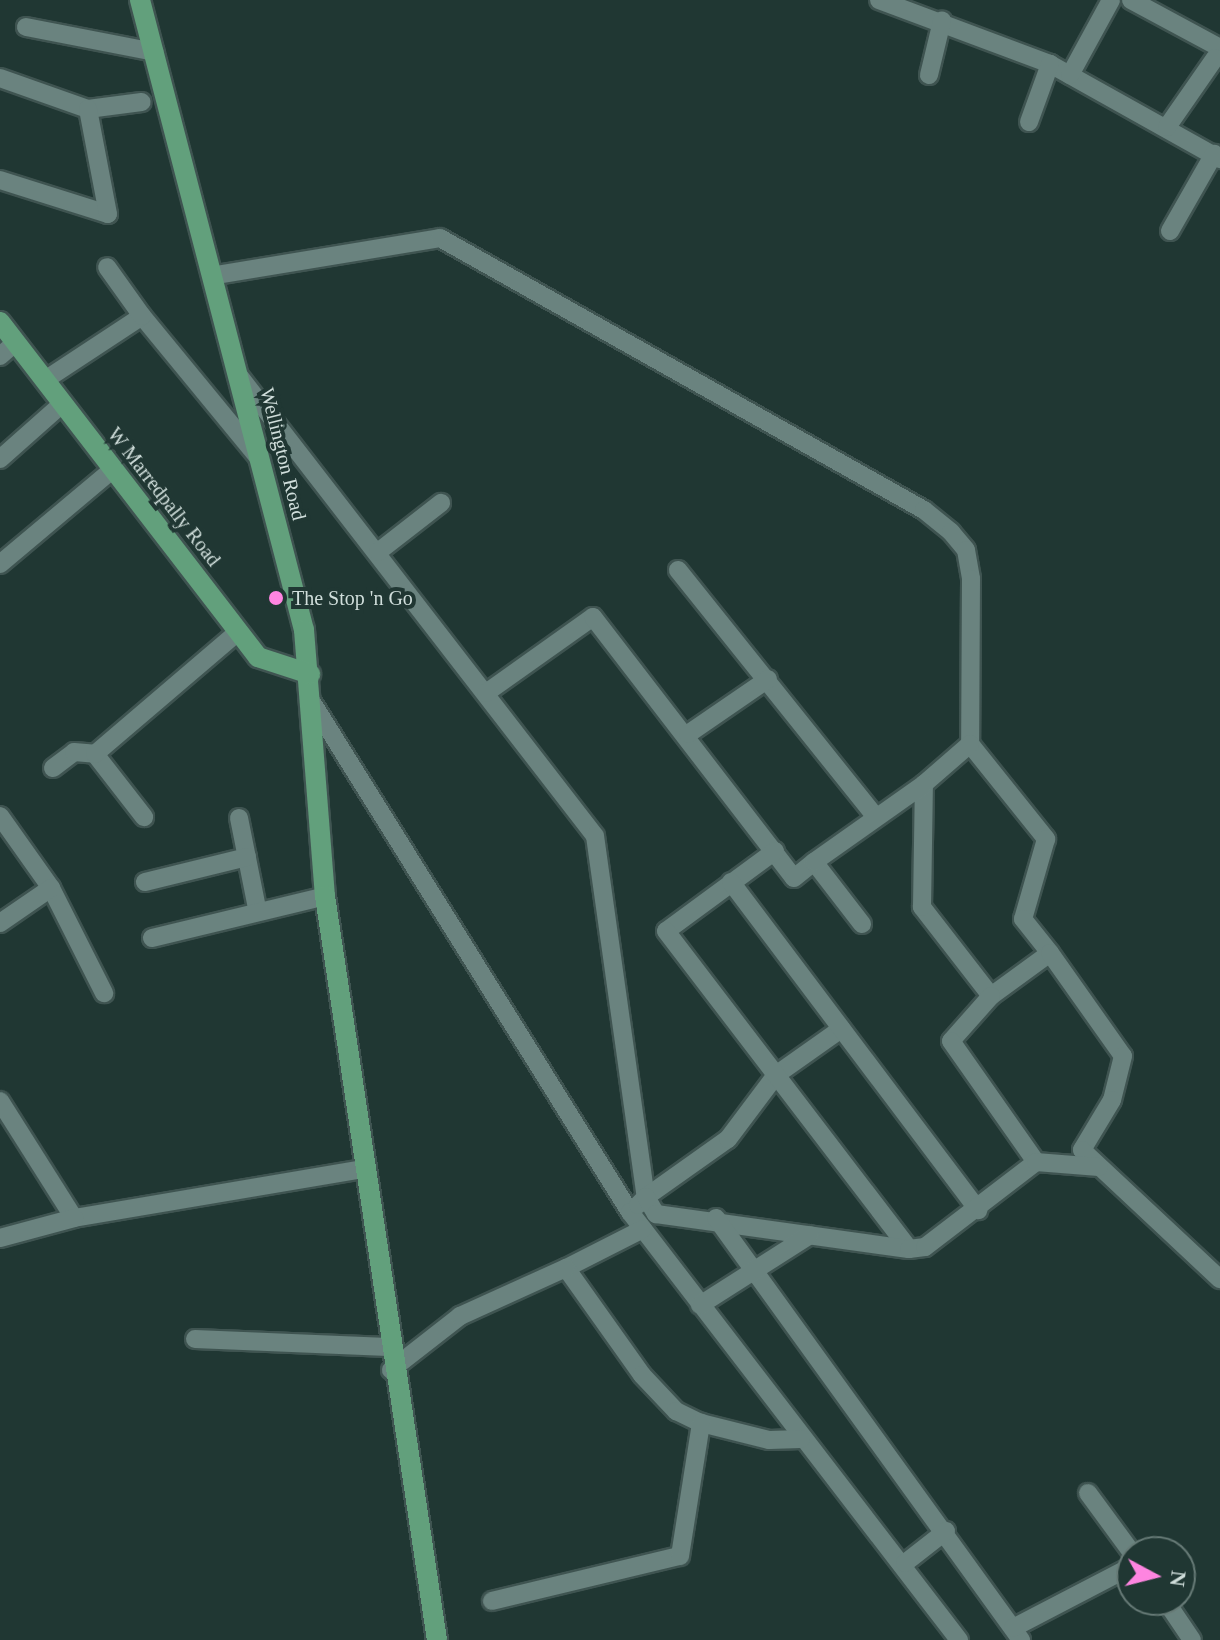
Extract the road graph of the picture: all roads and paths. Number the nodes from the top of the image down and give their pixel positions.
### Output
1 (140, 0) edge
2 (879, 0) edge
3 (1111, 0) edge
4 (1131, 0) edge
5 (920, 7) edge
6 (942, 21) junction
7 (26, 27) dead end
8 (155, 52) junction
9 (1217, 53) edge
10 (1050, 64) junction
11 (929, 75) dead end
12 (1070, 75) junction
13 (0, 78) edge
14 (142, 102) dead end
15 (88, 109) junction
16 (1029, 122) dead end
17 (1167, 127) junction
18 (1217, 156) edge
19 (0, 180) edge
20 (1170, 231) dead end
21 (107, 267) dead end
22 (217, 275) junction
23 (142, 316) junction
24 (0, 322) edge
25 (16, 342) junction
26 (0, 356) edge
27 (240, 377) junction
28 (45, 380) junction
29 (63, 403) junction
30 (257, 456) junction
31 (0, 459) edge
32 (112, 470) junction
33 (441, 503) dead end
34 (378, 552) junction
35 (0, 564) edge
36 (678, 570) dead end
37 (238, 632) junction
38 (310, 674) junction
39 (768, 679) junction
40 (486, 693) junction
41 (313, 704) junction
42 (688, 734) junction
43 (970, 744) junction
44 (95, 754) junction
45 (53, 768) dead end
46 (924, 784) junction
47 (0, 816) edge
48 (875, 816) junction
49 (144, 817) dead end
50 (239, 818) dead end
51 (775, 851) junction
52 (247, 857) junction
53 (814, 862) junction
54 (145, 882) dead end
55 (731, 882) junction
56 (51, 888) junction
57 (325, 896) junction
58 (257, 908) junction
59 (0, 923) edge
60 (862, 924) dead end
61 (152, 938) dead end
62 (1050, 953) junction
63 (104, 993) dead end
64 (991, 996) junction
65 (841, 1029) junction
66 (776, 1075) junction
67 (0, 1101) edge
68 (1036, 1162) junction
69 (1099, 1167) junction
70 (364, 1169) junction
71 (646, 1197) junction
72 (978, 1210) junction
73 (630, 1212) junction
74 (74, 1218) junction
75 (716, 1218) junction
76 (643, 1229) junction
77 (810, 1235) junction
78 (0, 1238) edge
79 (909, 1249) junction
80 (566, 1268) junction
81 (752, 1272) junction
82 (1220, 1279) edge
83 (700, 1305) junction
84 (195, 1339) dead end
85 (388, 1347) junction
86 (391, 1370) junction
87 (701, 1423) junction
88 (801, 1439) junction
89 (1088, 1493) dead end
90 (946, 1531) junction
91 (1120, 1536) edge
92 (905, 1563) junction
93 (1116, 1575) edge
94 (492, 1601) dead end
95 (1176, 1616) edge
96 (1017, 1634) edge
97 (437, 1640) edge
98 (959, 1640) edge
99 (1192, 1640) edge

1 - 8 main road, Wellington Road
2 - 5 street
3 - 12 street
4 - 9 street
5 - 6 street
6 - 10 street
6 - 11 street
7 - 8 street
8 - 22 main road, Wellington Road
9 - 17 street
10 - 12 street
10 - 16 street
12 - 17 street
13 - 15 street
14 - 15 street
15 - 19 street
17 - 18 street
18 - 20 street
21 - 23 street
22 - 27 main road, Wellington Road
22 - 43 street
23 - 28 street
23 - 30 street
24 - 25 main road, W Marredpally Road
25 - 26 street
25 - 28 main road, W Marredpally Road
27 - 30 main road, Wellington Road
27 - 34 street
28 - 29 main road, W Marredpally Road
29 - 31 street
29 - 32 main road, W Marredpally Road
30 - 38 main road, Wellington Road
32 - 35 street
32 - 37 main road, W Marredpally Road
33 - 34 street
34 - 40 street
36 - 39 street
37 - 38 main road, W Marredpally Road
37 - 44 street
38 - 41 main road, Wellington Road
39 - 42 street
39 - 48 street
40 - 42 street
40 - 71 street
41 - 57 main road, Wellington Road
41 - 73 street
42 - 51 street
43 - 46 street
43 - 62 street
44 - 45 street
44 - 49 street
46 - 48 street
46 - 64 street
47 - 56 street
48 - 53 street
50 - 52 street
51 - 53 street
51 - 55 street
52 - 54 street
52 - 58 street
53 - 60 street
55 - 65 street
55 - 66 street
56 - 59 street
56 - 63 street
57 - 58 street
57 - 70 main road, Wellington Road
58 - 61 street
62 - 64 street
62 - 69 street
64 - 68 street
65 - 66 street
65 - 72 street
66 - 71 street
66 - 79 street
67 - 74 street
68 - 69 street
68 - 72 street
69 - 82 street
70 - 74 street
70 - 85 main road, Wellington Road
71 - 73 street
71 - 75 street
72 - 79 street
73 - 76 street
74 - 78 street
75 - 77 street
75 - 81 street
76 - 80 street
76 - 83 street
77 - 79 street
77 - 81 street
80 - 86 street
80 - 87 street
81 - 83 street
81 - 90 street
83 - 88 street
84 - 85 street
85 - 86 main road, Wellington Road
86 - 97 main road, Wellington Road
87 - 88 street
87 - 94 street
88 - 92 street
89 - 91 street
90 - 92 street
90 - 96 street
92 - 98 street
93 - 96 street
95 - 99 street

